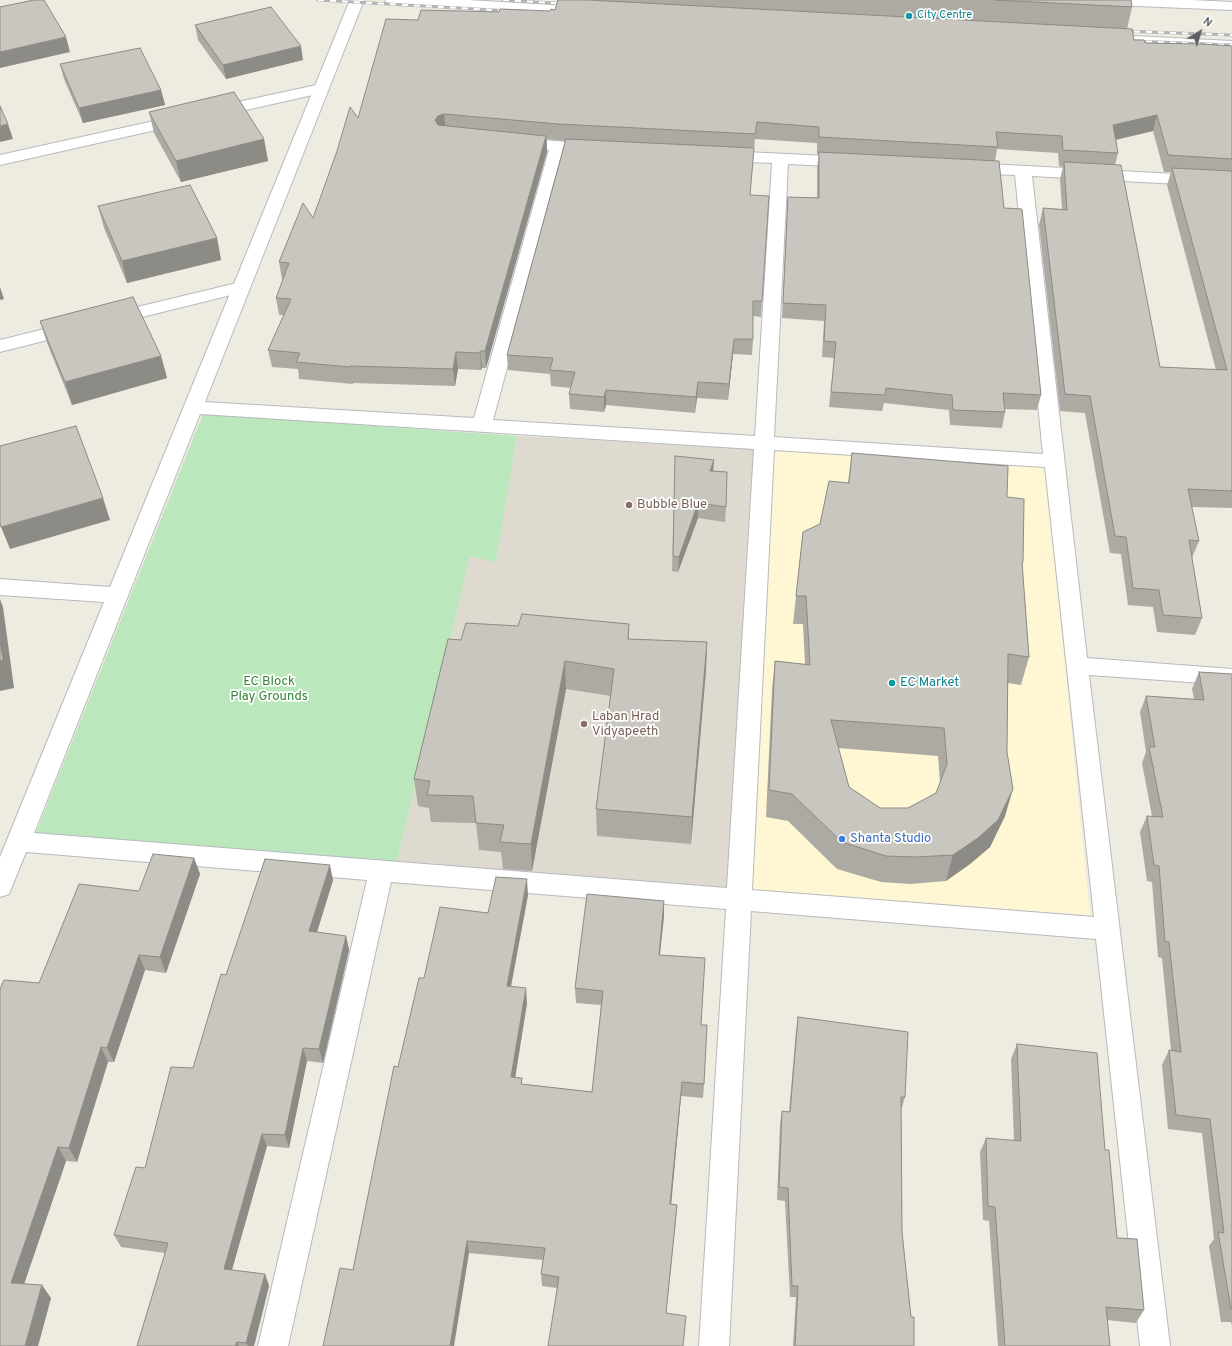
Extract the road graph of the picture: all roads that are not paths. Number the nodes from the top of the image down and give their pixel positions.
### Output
1 (357, 0) edge
2 (392, 0) edge
3 (1089, 0) edge
4 (1232, 6) edge
5 (600, 12) edge
6 (1098, 39) edge
7 (1232, 45) edge
8 (321, 89) junction
9 (502, 142) edge
10 (558, 147) junction
11 (605, 150) edge
12 (709, 155) edge
13 (780, 159) junction
14 (0, 160) edge
15 (866, 163) edge
16 (952, 167) edge
17 (1022, 170) junction
18 (1232, 182) edge
19 (241, 287) junction
20 (0, 346) edge
21 (193, 407) junction
22 (482, 425) junction
23 (765, 443) junction
24 (1054, 461) junction
25 (0, 587) edge
26 (117, 595) junction
27 (1077, 666) junction
28 (1232, 677) edge
29 (18, 842) junction
30 (381, 871) junction
31 (0, 887) edge
32 (739, 899) junction
33 (1107, 929) junction
34 (273, 1346) edge
35 (714, 1346) edge
36 (1156, 1346) edge

1 - 8 street
2 - 5 street
3 - 4 street
6 - 7 street
8 - 14 street
8 - 19 street
9 - 10 street
10 - 11 street
10 - 22 street
12 - 13 street
13 - 15 street
13 - 23 street
16 - 17 street
17 - 18 street
17 - 24 street
19 - 20 street
19 - 21 street
21 - 22 street
21 - 26 street
22 - 23 street
23 - 24 street
23 - 32 street
24 - 27 street
25 - 26 street
26 - 29 street
27 - 28 street
27 - 33 street
29 - 30 street
29 - 31 street
30 - 32 street
30 - 34 street
32 - 33 street
32 - 35 street
33 - 36 street

